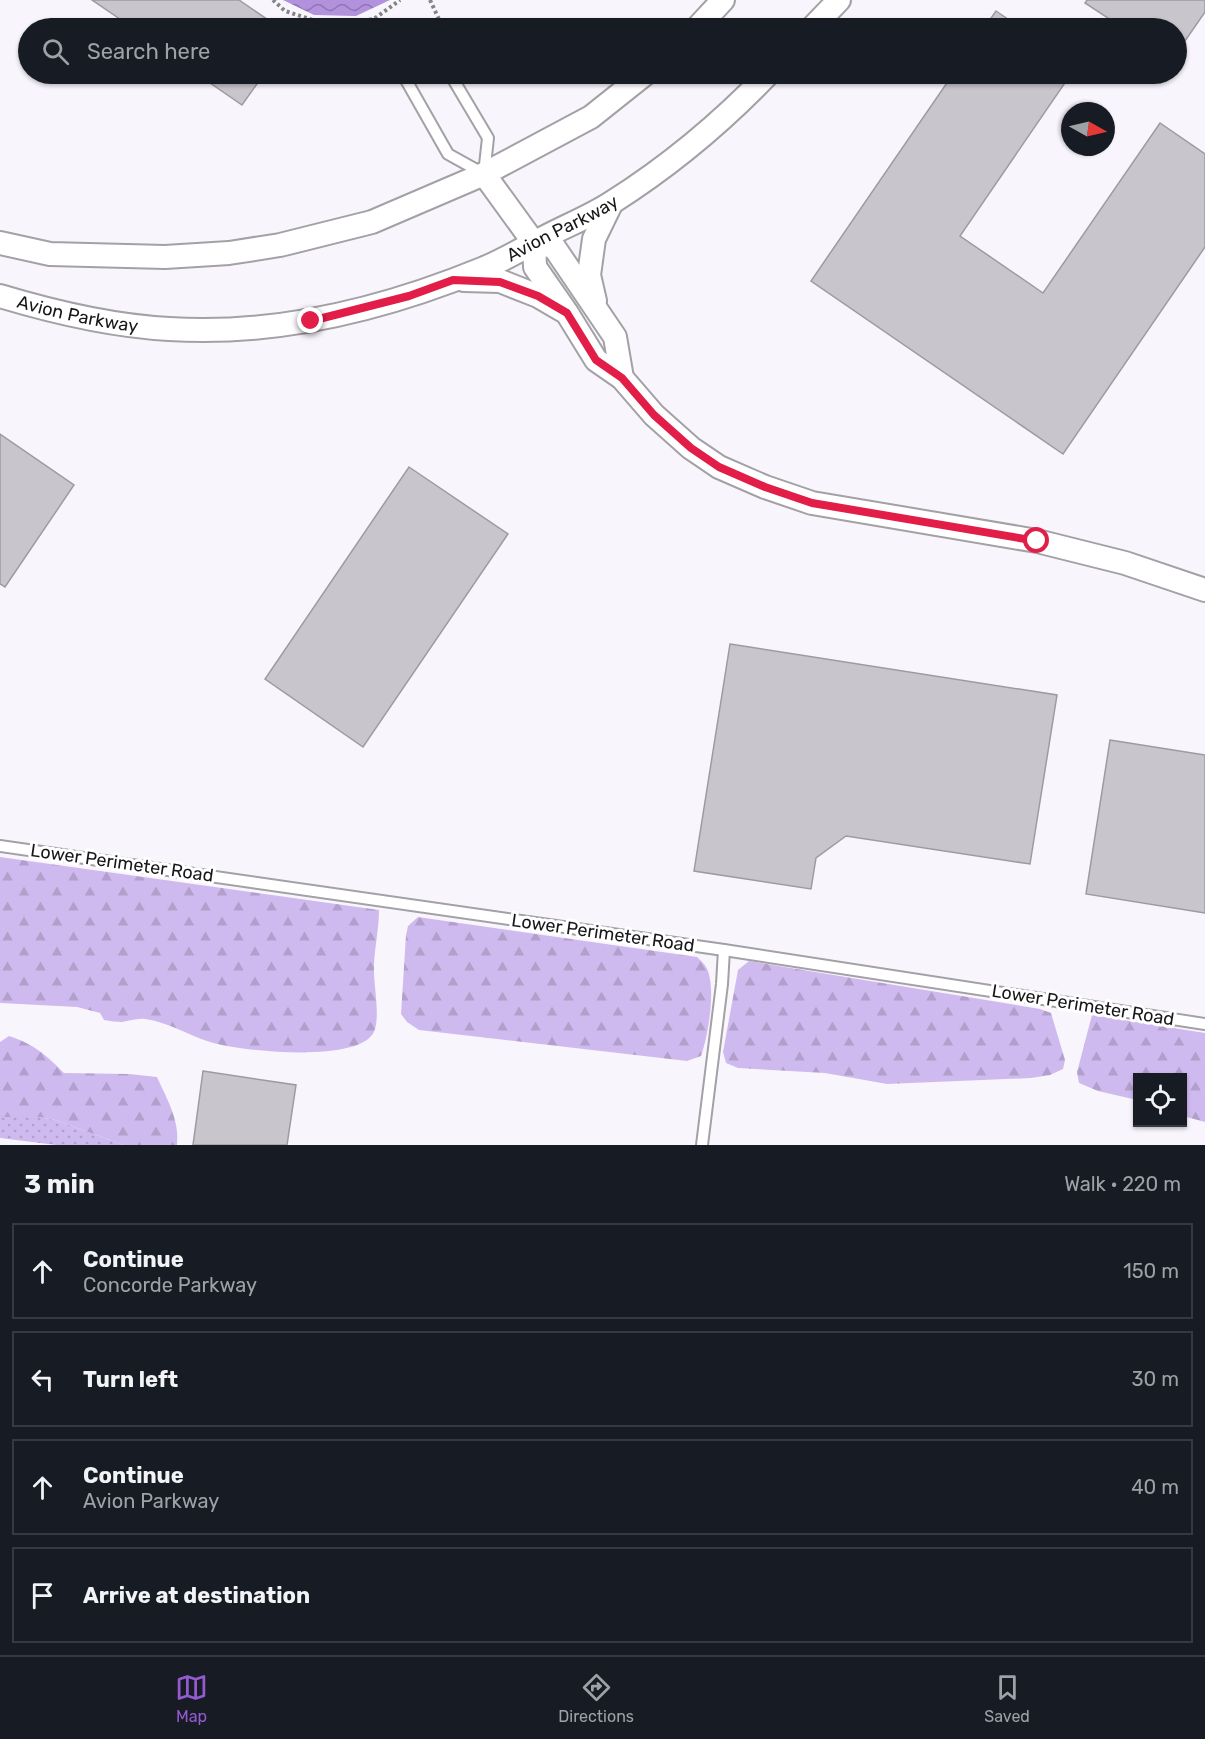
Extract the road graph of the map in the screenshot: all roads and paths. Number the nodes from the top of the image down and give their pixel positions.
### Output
1 (273, 0) edge
2 (400, 0) edge
3 (430, 0) edge
4 (723, 0) edge
5 (839, 0) edge
6 (307, 18) edge
7 (375, 18) edge
8 (438, 18) edge
9 (706, 18) edge
10 (822, 18) edge
11 (408, 84) edge
12 (456, 84) edge
13 (632, 84) edge
14 (758, 84) edge
15 (484, 174) junction
16 (611, 204) junction
17 (0, 243) edge
18 (534, 243) junction
19 (453, 280) junction
20 (0, 296) edge
21 (598, 312) junction
22 (567, 313) junction
23 (622, 378) junction
24 (1205, 590) edge
25 (0, 846) edge
26 (724, 950) junction
27 (1205, 1024) edge
28 (702, 1145) edge

1 - 6 path
2 - 7 path
3 - 8 path
4 - 9 street
5 - 10 street
11 - 15 lane
12 - 15 lane
13 - 15 street
14 - 16 street, Avion Parkway
15 - 17 street
15 - 18 street
16 - 18 street, Avion Parkway
16 - 21 street
18 - 19 street, Avion Parkway
18 - 21 street
18 - 22 street
19 - 20 street, Avion Parkway
19 - 22 street
21 - 23 street
22 - 23 street
23 - 24 street
25 - 26 lane, Lower Perimeter Road
26 - 27 lane, Lower Perimeter Road
26 - 28 lane

